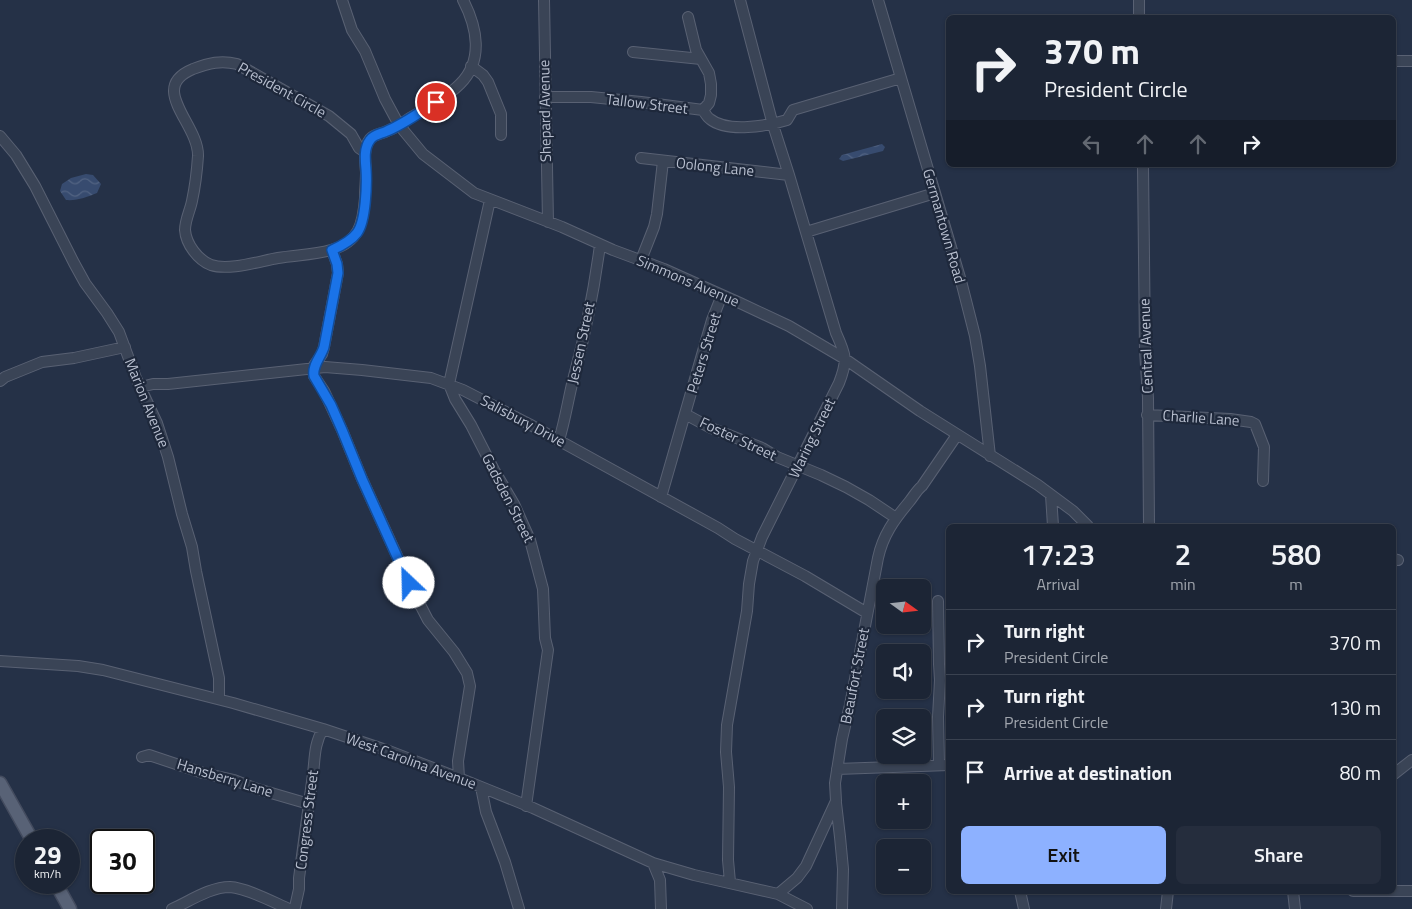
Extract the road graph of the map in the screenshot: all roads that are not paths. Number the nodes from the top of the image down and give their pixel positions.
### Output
1 (342, 0) edge
2 (463, 0) edge
3 (544, 0) edge
4 (740, 0) edge
5 (878, 0) edge
6 (1139, 0) edge
7 (1139, 15) edge
8 (688, 17) dead end
9 (633, 52) dead end
10 (698, 54) junction
11 (1412, 60) edge
12 (1396, 61) edge
13 (471, 66) junction
14 (901, 78) junction
15 (545, 97) junction
16 (703, 110) junction
17 (399, 125) junction
18 (773, 125) junction
19 (501, 135) dead end
20 (0, 136) edge
21 (365, 152) junction
22 (641, 158) dead end
23 (663, 161) junction
24 (1142, 167) edge
25 (789, 175) junction
26 (935, 193) junction
27 (490, 200) junction
28 (548, 222) junction
29 (806, 232) junction
30 (600, 245) junction
31 (332, 250) junction
32 (641, 260) junction
33 (722, 295) junction
34 (125, 347) junction
35 (845, 359) junction
36 (314, 367) junction
37 (0, 381) edge
38 (449, 384) junction
39 (141, 387) junction
40 (685, 414) junction
41 (1147, 415) junction
42 (957, 435) junction
43 (559, 440) junction
44 (990, 456) junction
45 (798, 465) junction
46 (1263, 481) dead end
47 (1051, 495) junction
48 (661, 497) junction
49 (896, 518) junction
50 (1053, 524) edge
51 (1086, 524) edge
52 (1149, 524) edge
53 (756, 550) junction
54 (938, 601) dead end
55 (867, 613) junction
56 (0, 661) edge
57 (219, 700) junction
58 (323, 730) junction
59 (142, 757) dead end
60 (1412, 760) edge
61 (944, 764) edge
62 (837, 769) junction
63 (1396, 772) edge
64 (459, 778) junction
65 (0, 783) edge
66 (480, 787) junction
67 (836, 801) junction
68 (309, 804) junction
69 (526, 806) junction
70 (26, 829) edge
71 (653, 862) junction
72 (730, 882) junction
73 (1396, 891) edge
74 (1412, 891) edge
75 (62, 894) edge
76 (778, 894) junction
77 (1021, 894) edge
78 (1168, 894) edge
79 (1293, 894) edge
80 (70, 909) edge
81 (172, 909) edge
82 (290, 909) edge
83 (519, 909) edge
84 (661, 909) edge
85 (807, 909) edge
86 (842, 909) edge
87 (1024, 909) edge
88 (1166, 909) edge
89 (1296, 909) edge

1 - 17 street, Simmons Avenue
2 - 13 street
3 - 15 street, Shepard Avenue
4 - 18 street
5 - 14 street, Germantown Road
6 - 7 street
8 - 10 street
9 - 10 street
10 - 16 street
11 - 12 street
13 - 17 street
13 - 19 street
14 - 18 street
14 - 26 street, Germantown Road
15 - 16 street, Tallow Street
15 - 28 street, Shepard Avenue
16 - 18 street, Tallow Street
17 - 21 street
17 - 27 street, Simmons Avenue
18 - 25 street
20 - 34 street, Marion Avenue
21 - 31 street, President Circle
21 - 31 street, President Circle
22 - 23 street, Oolong Lane
23 - 25 street, Oolong Lane
23 - 32 street
24 - 41 street, Central Avenue
25 - 29 street
26 - 29 street
26 - 44 street, Germantown Road
27 - 28 street, Simmons Avenue
27 - 38 street
28 - 30 street, Simmons Avenue
29 - 35 street
30 - 32 street, Simmons Avenue
30 - 43 street, Jessen Street
31 - 36 street
32 - 33 street, Simmons Avenue
33 - 35 street, Simmons Avenue
33 - 40 street, Peters Street
34 - 37 street
34 - 39 street, Marion Avenue
35 - 42 street, Simmons Avenue
35 - 45 street, Waring Street
36 - 38 street, Salisbury Drive
36 - 39 street, Salisbury Drive
36 - 64 street
38 - 43 street, Salisbury Drive
38 - 69 street, Gadsden Street
39 - 57 street, Marion Avenue
40 - 45 street, Foster Street
40 - 48 street, Peters Street
41 - 46 street, Charlie Lane
41 - 52 street, Central Avenue
42 - 44 street, Simmons Avenue
42 - 49 street, Beaufort Street
43 - 48 street, Salisbury Drive
44 - 47 street, Simmons Avenue
45 - 49 street, Foster Street
45 - 53 street, Waring Street
47 - 50 street
47 - 51 street, Simmons Avenue
48 - 53 street, Salisbury Drive
49 - 55 street, Beaufort Street
53 - 55 street, Salisbury Drive
53 - 72 street, Waring Street
54 - 61 street
55 - 62 street, Beaufort Street
56 - 57 street, West Carolina Avenue
57 - 58 street, West Carolina Avenue
58 - 64 street, West Carolina Avenue
58 - 68 street, Congress Street
59 - 68 street, Hansberry Lane
60 - 63 street
61 - 62 street
62 - 67 street, Beaufort Street
64 - 66 street, West Carolina Avenue
65 - 70 main road
66 - 69 street, West Carolina Avenue
66 - 83 street
67 - 76 street, Beaufort Street
67 - 86 street
68 - 82 street, Congress Street
69 - 71 street, West Carolina Avenue
71 - 72 street, West Carolina Avenue
71 - 84 street
72 - 76 street, West Carolina Avenue
73 - 74 street
75 - 80 main road
76 - 85 street, West Carolina Avenue
77 - 87 street
78 - 88 street
79 - 89 street
81 - 82 street

